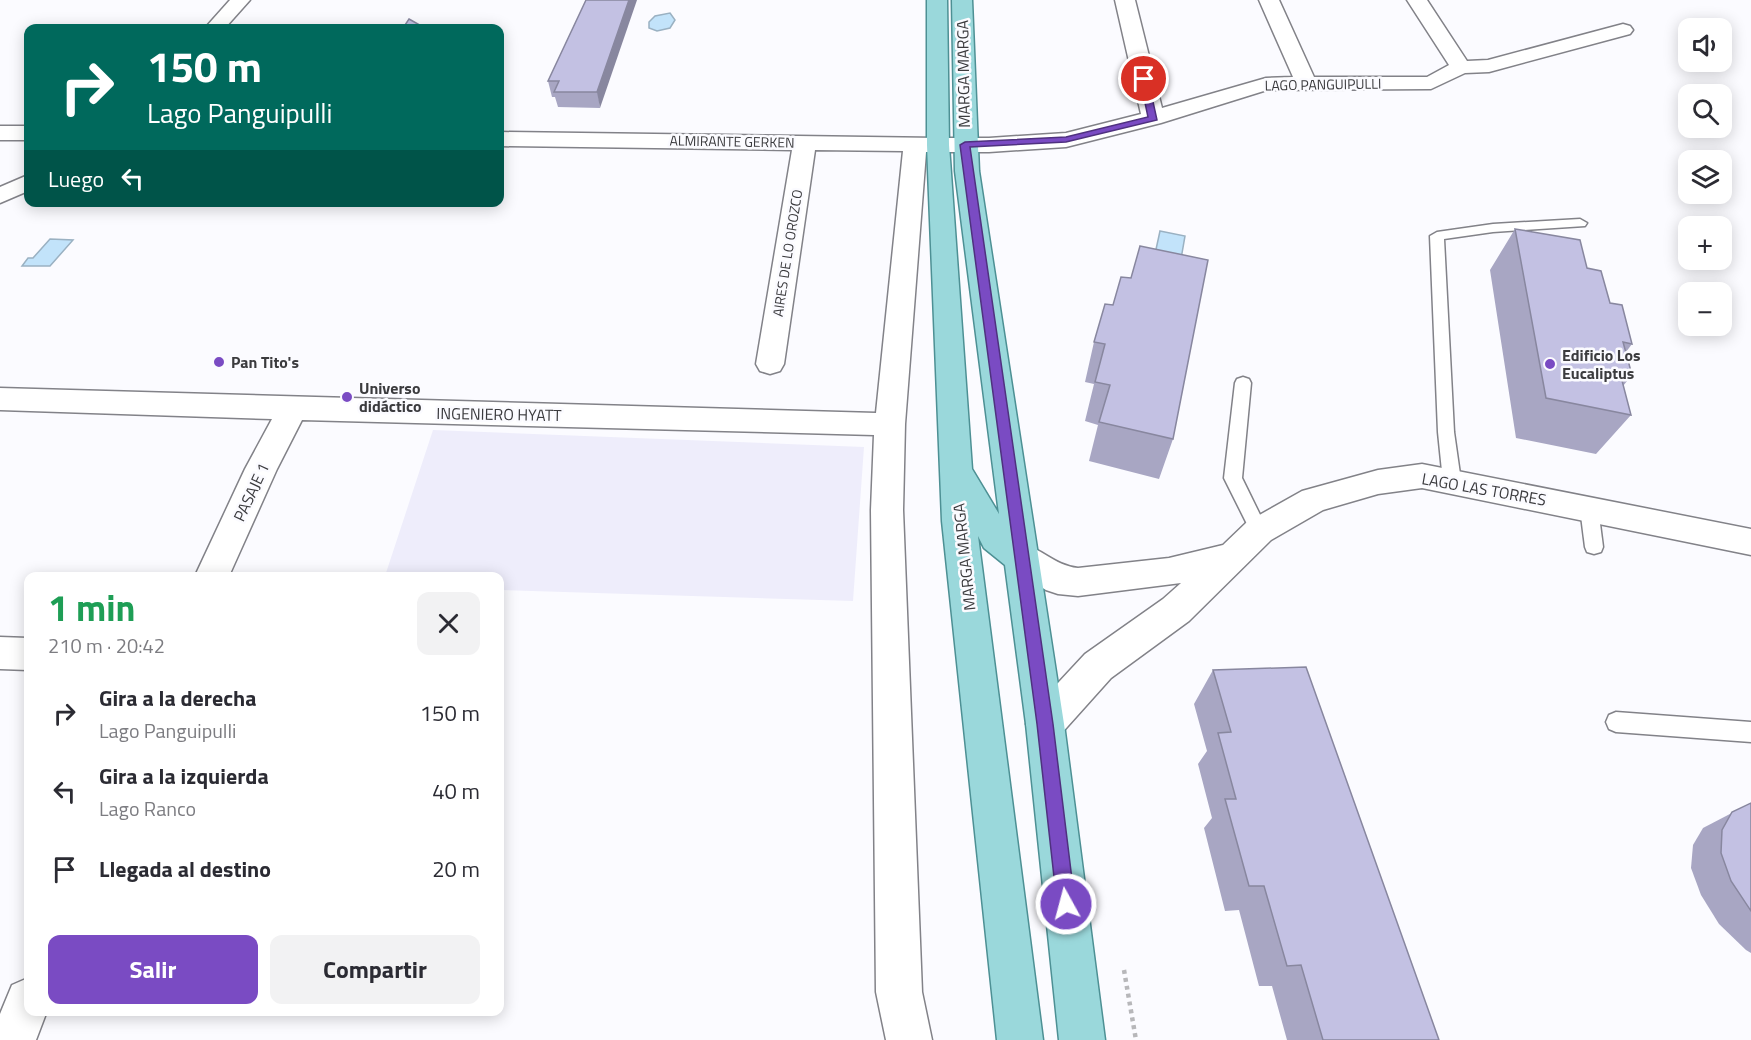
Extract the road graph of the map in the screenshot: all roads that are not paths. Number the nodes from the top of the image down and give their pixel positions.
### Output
1 (240, 0) edge
2 (937, 0) edge
3 (962, 0) edge
4 (1125, 0) edge
5 (1269, 0) edge
6 (1417, 0) edge
7 (218, 24) edge
8 (1623, 30) dead end
9 (1461, 67) junction
10 (1306, 83) junction
11 (1153, 118) junction
12 (0, 133) edge
13 (24, 134) edge
14 (504, 139) edge
15 (805, 142) junction
16 (939, 145) junction
17 (24, 184) edge
18 (0, 196) edge
19 (1580, 223) dead end
20 (770, 364) dead end
21 (1243, 383) dead end
22 (0, 399) edge
23 (292, 409) junction
24 (890, 424) junction
25 (956, 467) junction
26 (1452, 481) junction
27 (1589, 508) junction
28 (1260, 531) junction
29 (1751, 543) edge
30 (1594, 547) dead end
31 (1234, 555) junction
32 (1020, 557) junction
33 (214, 572) edge
34 (0, 653) edge
35 (24, 654) edge
36 (1616, 722) dead end
37 (1045, 724) junction
38 (1751, 732) edge
39 (909, 1040) edge
40 (1020, 1040) edge
41 (1082, 1040) edge

1 - 7 street
2 - 16 main road, MARGA MARGA
3 - 16 main road, MARGA MARGA
4 - 11 street
5 - 10 street
6 - 9 street
8 - 9 street
9 - 10 street, LAGO PANGUIPULLI
10 - 11 street, LAGO PANGUIPULLI
11 - 16 street, LAGO PANGUIPULLI
12 - 13 street
14 - 15 street, ALMIRANTE GERKEN
15 - 16 street, ALMIRANTE GERKEN
15 - 20 street, AIRES DE LO OROZCO
16 - 24 street, MARGA MARGA
16 - 25 main road, MARGA MARGA
16 - 32 main road, MARGA MARGA
17 - 18 street
19 - 26 lane
21 - 28 lane
22 - 23 street, INGENIERO HYATT
23 - 24 street, INGENIERO HYATT
23 - 33 street, PASAJE 1
24 - 39 street, MARGA MARGA
25 - 32 main road
25 - 40 main road, MARGA MARGA
26 - 27 street, LAGO LAS TORRES
26 - 28 street, LAGO LAS TORRES
27 - 29 street, LAGO LAS TORRES
27 - 30 lane
28 - 31 street, LAGO LAS TORRES
31 - 32 street, LAGO LAS TORRES
31 - 37 street, LAGO LAS TORRES
32 - 37 main road, MARGA MARGA
34 - 35 street
36 - 38 lane
37 - 41 main road, MARGA MARGA

